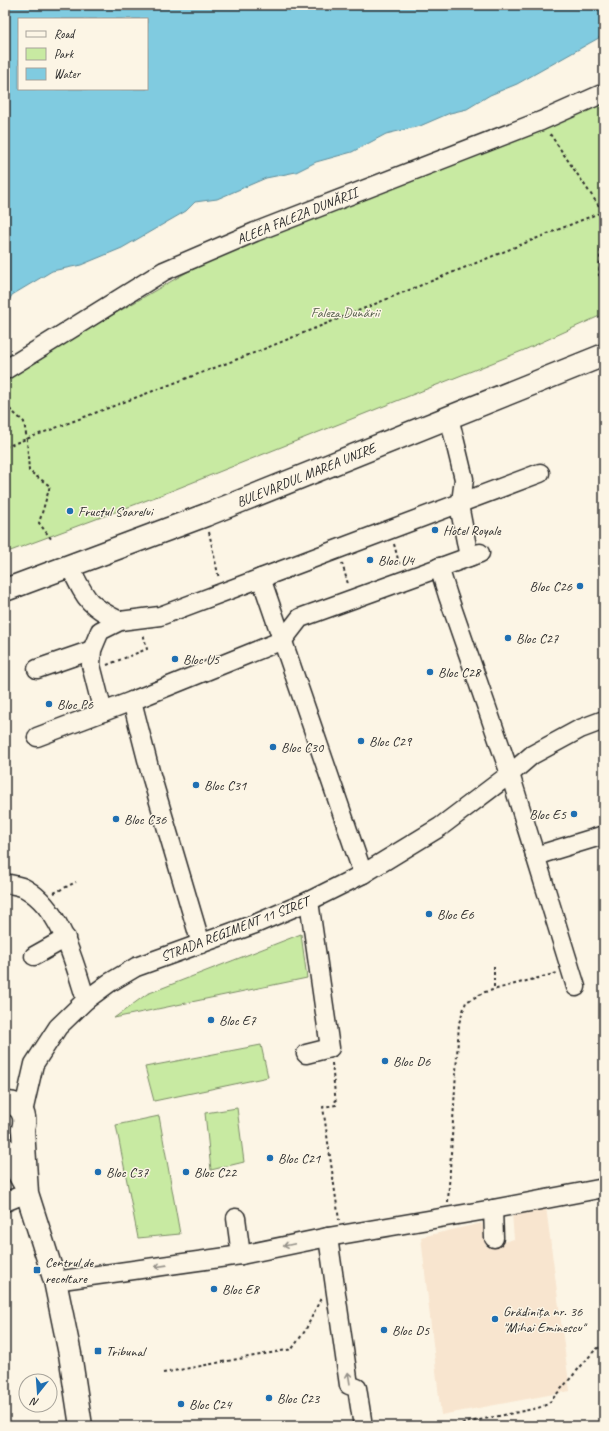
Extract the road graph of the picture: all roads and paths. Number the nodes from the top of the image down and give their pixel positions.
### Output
1 (604, 92) edge
2 (541, 121) junction
3 (603, 212) edge
4 (604, 279) edge
5 (604, 355) edge
6 (5, 370) edge
7 (5, 404) edge
8 (449, 418) junction
9 (27, 440) junction
10 (5, 448) edge
11 (540, 473) dead end
12 (462, 502) junction
13 (206, 515) junction
14 (52, 540) dead end
15 (393, 542) dead end
16 (342, 562) dead end
17 (70, 567) junction
18 (440, 567) junction
19 (261, 578) junction
20 (403, 580) junction
21 (220, 584) dead end
22 (5, 590) edge
23 (352, 599) junction
24 (120, 621) junction
25 (283, 640) junction
26 (147, 649) dead end
27 (92, 650) junction
28 (37, 669) dead end
29 (93, 670) junction
30 (132, 701) junction
31 (103, 712) junction
32 (604, 720) edge
33 (37, 737) dead end
34 (510, 774) junction
35 (604, 835) edge
36 (535, 856) junction
37 (364, 874) junction
38 (76, 882) dead end
39 (5, 883) edge
40 (39, 900) junction
41 (309, 901) junction
42 (66, 938) junction
43 (201, 944) junction
44 (34, 956) dead end
45 (494, 966) dead end
46 (570, 969) junction
47 (576, 987) dead end
48 (494, 990) junction
49 (86, 1000) junction
50 (330, 1048) junction
51 (306, 1054) dead end
52 (13, 1117) edge
53 (5, 1149) edge
54 (604, 1188) edge
55 (27, 1190) junction
56 (5, 1202) edge
57 (493, 1209) junction
58 (446, 1217) junction
59 (236, 1218) dead end
60 (334, 1236) junction
61 (494, 1238) dead end
62 (241, 1254) junction
63 (334, 1272) junction
64 (55, 1281) junction
65 (604, 1344) edge
66 (163, 1373) dead end
67 (81, 1426) edge
68 (363, 1426) edge
69 (450, 1426) edge

1 - 2 street, ALEEA FALEZA DUNĂRII
2 - 3 path
2 - 6 street, ALEEA FALEZA DUNĂRII
3 - 4 path
3 - 9 path
5 - 8 main road, BULEVARDUL MAREA UNIRE
7 - 9 path
8 - 12 street
8 - 13 main road, BULEVARDUL MAREA UNIRE
9 - 10 path
9 - 14 path
11 - 12 street
12 - 18 street
12 - 19 street
13 - 17 main road, BULEVARDUL MAREA UNIRE
13 - 21 path
15 - 20 path
16 - 23 path
17 - 22 main road, BULEVARDUL MAREA UNIRE
17 - 24 street
18 - 20 street
18 - 34 street
19 - 24 street
19 - 25 street
20 - 23 street
23 - 25 street
24 - 27 street
25 - 30 street
25 - 37 street
26 - 29 path
27 - 28 street
27 - 29 street
29 - 31 street
30 - 31 street
30 - 43 street
31 - 33 street
32 - 34 street, STRADA REGIMENT 11 SIRET
34 - 36 street
34 - 37 street, STRADA REGIMENT 11 SIRET
35 - 36 street
36 - 46 street
37 - 41 street, STRADA REGIMENT 11 SIRET
38 - 40 path
39 - 40 street
40 - 42 street
41 - 43 street, STRADA REGIMENT 11 SIRET
41 - 50 street
42 - 44 street
42 - 49 street
43 - 49 street, STRADA REGIMENT 11 SIRET
45 - 48 path
46 - 47 street
46 - 48 path
48 - 58 path
49 - 52 street, STRADA REGIMENT 11 SIRET
50 - 51 street
50 - 60 path
52 - 55 main road, STRADA REGIMENT 11 SIRET
53 - 55 main road, STRADA REGIMENT 11 SIRET
54 - 57 street
55 - 56 street
55 - 64 main road, STRADA REGIMENT 11 SIRET
57 - 58 street
57 - 61 street
58 - 60 street
59 - 62 street
60 -> 62 street
60 - 63 street
62 -> 64 street
63 - 66 path
68 -> 63 street
64 - 67 main road, STRADA REGIMENT 11 SIRET
65 - 69 path

